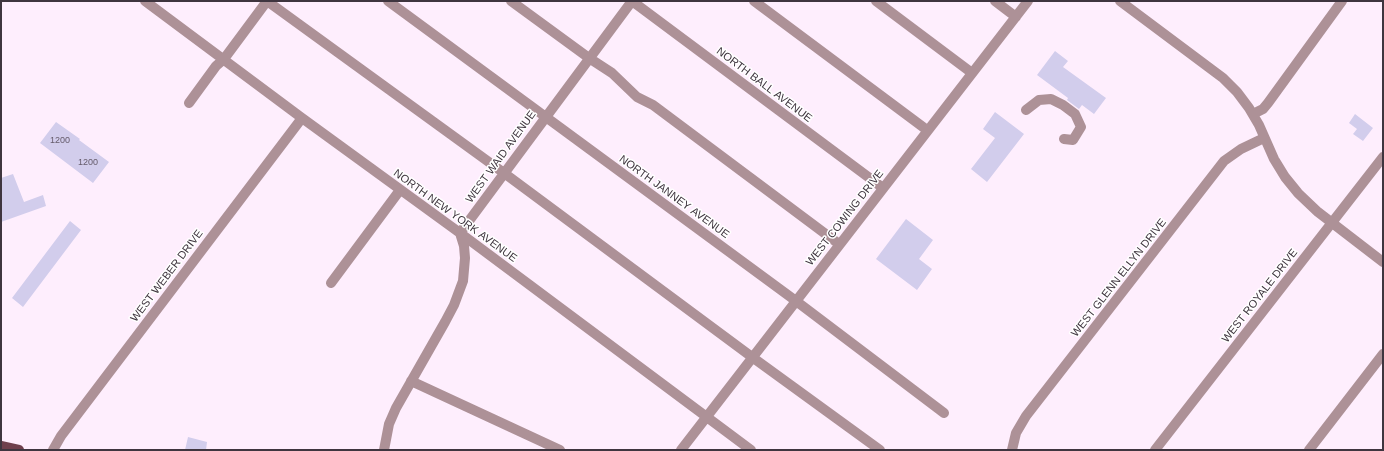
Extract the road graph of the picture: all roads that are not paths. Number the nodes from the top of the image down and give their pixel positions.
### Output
1 (145, 1) edge
2 (267, 1) edge
3 (388, 1) edge
4 (511, 1) edge
5 (632, 1) edge
6 (754, 1) edge
7 (876, 1) edge
8 (995, 1) edge
9 (1028, 1) edge
10 (1120, 1) edge
11 (1342, 1) edge
12 (1016, 17) junction
13 (589, 58) junction
14 (224, 59) junction
15 (972, 72) junction
16 (189, 103) dead end
17 (1026, 110) dead end
18 (1253, 114) junction
19 (545, 117) junction
20 (302, 118) junction
21 (927, 130) junction
22 (1264, 138) junction
23 (1064, 139) dead end
24 (1383, 157) edge
25 (504, 173) junction
26 (883, 188) junction
27 (400, 190) junction
28 (1332, 223) junction
29 (460, 233) junction
30 (839, 244) junction
31 (1383, 262) edge
32 (331, 283) dead end
33 (796, 301) junction
34 (1383, 354) edge
35 (752, 357) junction
36 (411, 381) junction
37 (944, 413) dead end
38 (706, 417) junction
39 (1, 446) edge
40 (19, 450) edge
41 (53, 450) edge
42 (384, 450) edge
43 (560, 450) edge
44 (681, 450) edge
45 (751, 450) edge
46 (880, 450) edge
47 (1012, 450) edge
48 (1156, 450) edge
49 (1309, 450) edge

1 - 14 street, NORTH NEW YORK AVENUE
2 - 14 street
2 - 25 street
3 - 19 street, NORTH JANNEY AVENUE
4 - 13 street
5 - 13 street, WEST WAID AVENUE
5 - 26 street, NORTH BALL AVENUE
6 - 21 street
7 - 15 street
8 - 12 street
9 - 12 street, WEST COWING DRIVE
10 - 18 street
11 - 18 street
12 - 15 street, WEST COWING DRIVE
13 - 19 street, WEST WAID AVENUE
13 - 30 street
14 - 16 street
14 - 20 street, NORTH NEW YORK AVENUE
15 - 21 street, WEST COWING DRIVE
17 - 23 street
18 - 22 street
19 - 25 street, WEST WAID AVENUE
19 - 33 street, NORTH JANNEY AVENUE
20 - 27 street, NORTH NEW YORK AVENUE
20 - 41 street, WEST WEBER DRIVE
21 - 26 street, WEST COWING DRIVE
22 - 28 street
22 - 47 street, WEST GLENN ELLYN DRIVE
24 - 28 street, WEST ROYALE DRIVE
25 - 29 street, WEST WAID AVENUE
25 - 35 street
26 - 30 street, WEST COWING DRIVE
27 - 29 street, NORTH NEW YORK AVENUE
27 - 32 street
28 - 31 street
28 - 48 street, WEST ROYALE DRIVE
29 - 36 street
29 - 38 street, NORTH NEW YORK AVENUE
30 - 33 street, WEST COWING DRIVE
33 - 35 street, WEST COWING DRIVE
33 - 37 street, NORTH JANNEY AVENUE
34 - 49 street
35 - 38 street, WEST COWING DRIVE
35 - 46 street
36 - 42 street
36 - 43 street
38 - 44 street, WEST COWING DRIVE
38 - 45 street, NORTH NEW YORK AVENUE
39 - 40 main road

